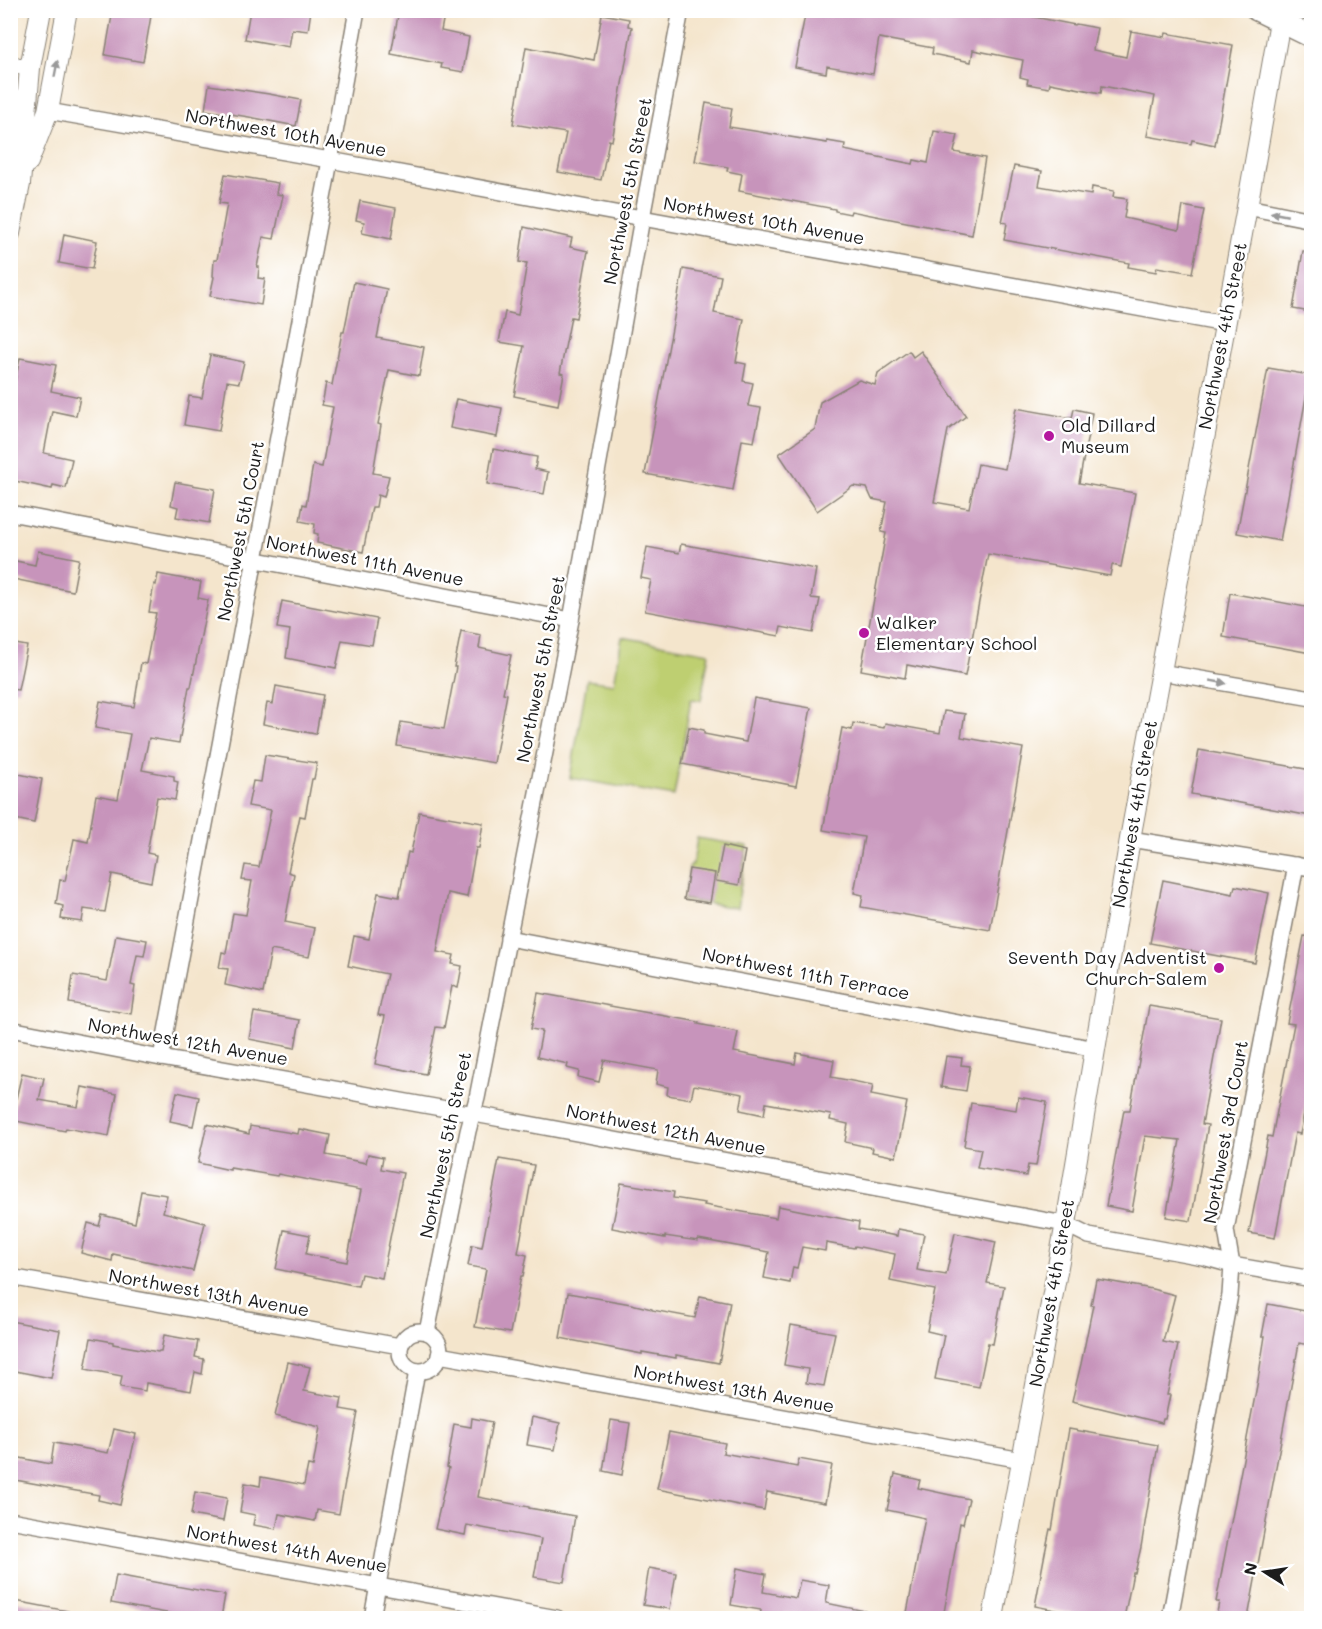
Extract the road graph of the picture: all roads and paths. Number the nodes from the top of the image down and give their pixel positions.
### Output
1 (41, 10) edge
2 (67, 10) edge
3 (357, 10) edge
4 (681, 10) edge
5 (1257, 10) edge
6 (1281, 16) edge
7 (1311, 37) edge
8 (20, 66) edge
9 (48, 111) junction
10 (330, 160) junction
11 (20, 184) junction
12 (1247, 207) junction
13 (642, 218) junction
14 (1311, 220) edge
15 (10, 233) edge
16 (1225, 324) junction
17 (10, 513) edge
18 (255, 560) junction
19 (571, 620) junction
20 (1160, 672) junction
21 (1311, 698) edge
22 (1130, 839) junction
23 (1296, 865) junction
24 (1311, 868) edge
25 (508, 938) junction
26 (10, 1029) edge
27 (1096, 1049) junction
28 (161, 1058) junction
29 (474, 1114) junction
30 (1065, 1224) junction
31 (1232, 1265) junction
32 (10, 1277) edge
33 (1311, 1279) edge
34 (427, 1332) junction
35 (400, 1346) junction
36 (440, 1355) junction
37 (417, 1371) junction
38 (1022, 1460) junction
39 (10, 1520) edge
40 (379, 1585) junction
41 (372, 1618) edge
42 (557, 1618) edge
43 (993, 1618) edge
44 (1170, 1618) edge

1 - 8 street
9 -> 2 street
3 - 10 street, Northwest 5th Court
4 - 13 street, Northwest 5th Street
5 - 6 main road
6 - 7 main road
6 - 12 street, Northwest 4th Street
8 - 11 street
9 - 10 street, Northwest 10th Avenue
9 - 11 street
10 - 13 street, Northwest 10th Avenue
10 - 18 street, Northwest 5th Court
11 - 15 street
14 -> 12 street
12 - 16 street, Northwest 4th Street
13 - 16 street, Northwest 10th Avenue
13 - 19 street, Northwest 5th Street
16 - 20 street, Northwest 4th Street
17 - 18 street, Northwest 11th Avenue
18 - 19 street, Northwest 11th Avenue
18 - 28 street, Northwest 5th Court
19 - 25 street, Northwest 5th Street
20 -> 21 street
20 - 22 street, Northwest 4th Street
22 - 23 street
22 - 27 street, Northwest 4th Street
23 - 24 street
23 - 31 street, Northwest 3rd Court
25 - 27 street, Northwest 11th Terrace
25 - 29 street, Northwest 5th Street
26 - 28 street, Northwest 12th Avenue
27 - 30 street, Northwest 4th Street
28 - 29 street, Northwest 12th Avenue
29 - 30 street, Northwest 12th Avenue
29 - 34 street, Northwest 5th Street
30 - 31 street, Northwest 12th Avenue
30 - 38 street, Northwest 4th Street
31 - 33 street, Northwest 12th Avenue
31 - 44 street, Northwest 3rd Court
32 - 35 street, Northwest 13th Avenue
34 - 35 street
34 - 36 street
35 - 37 street
36 - 37 street
36 - 38 street, Northwest 13th Avenue
37 - 40 street
38 - 43 street, Northwest 4th Street
39 - 40 street, Northwest 14th Avenue
40 - 41 street
40 - 42 street, Northwest 14th Avenue

